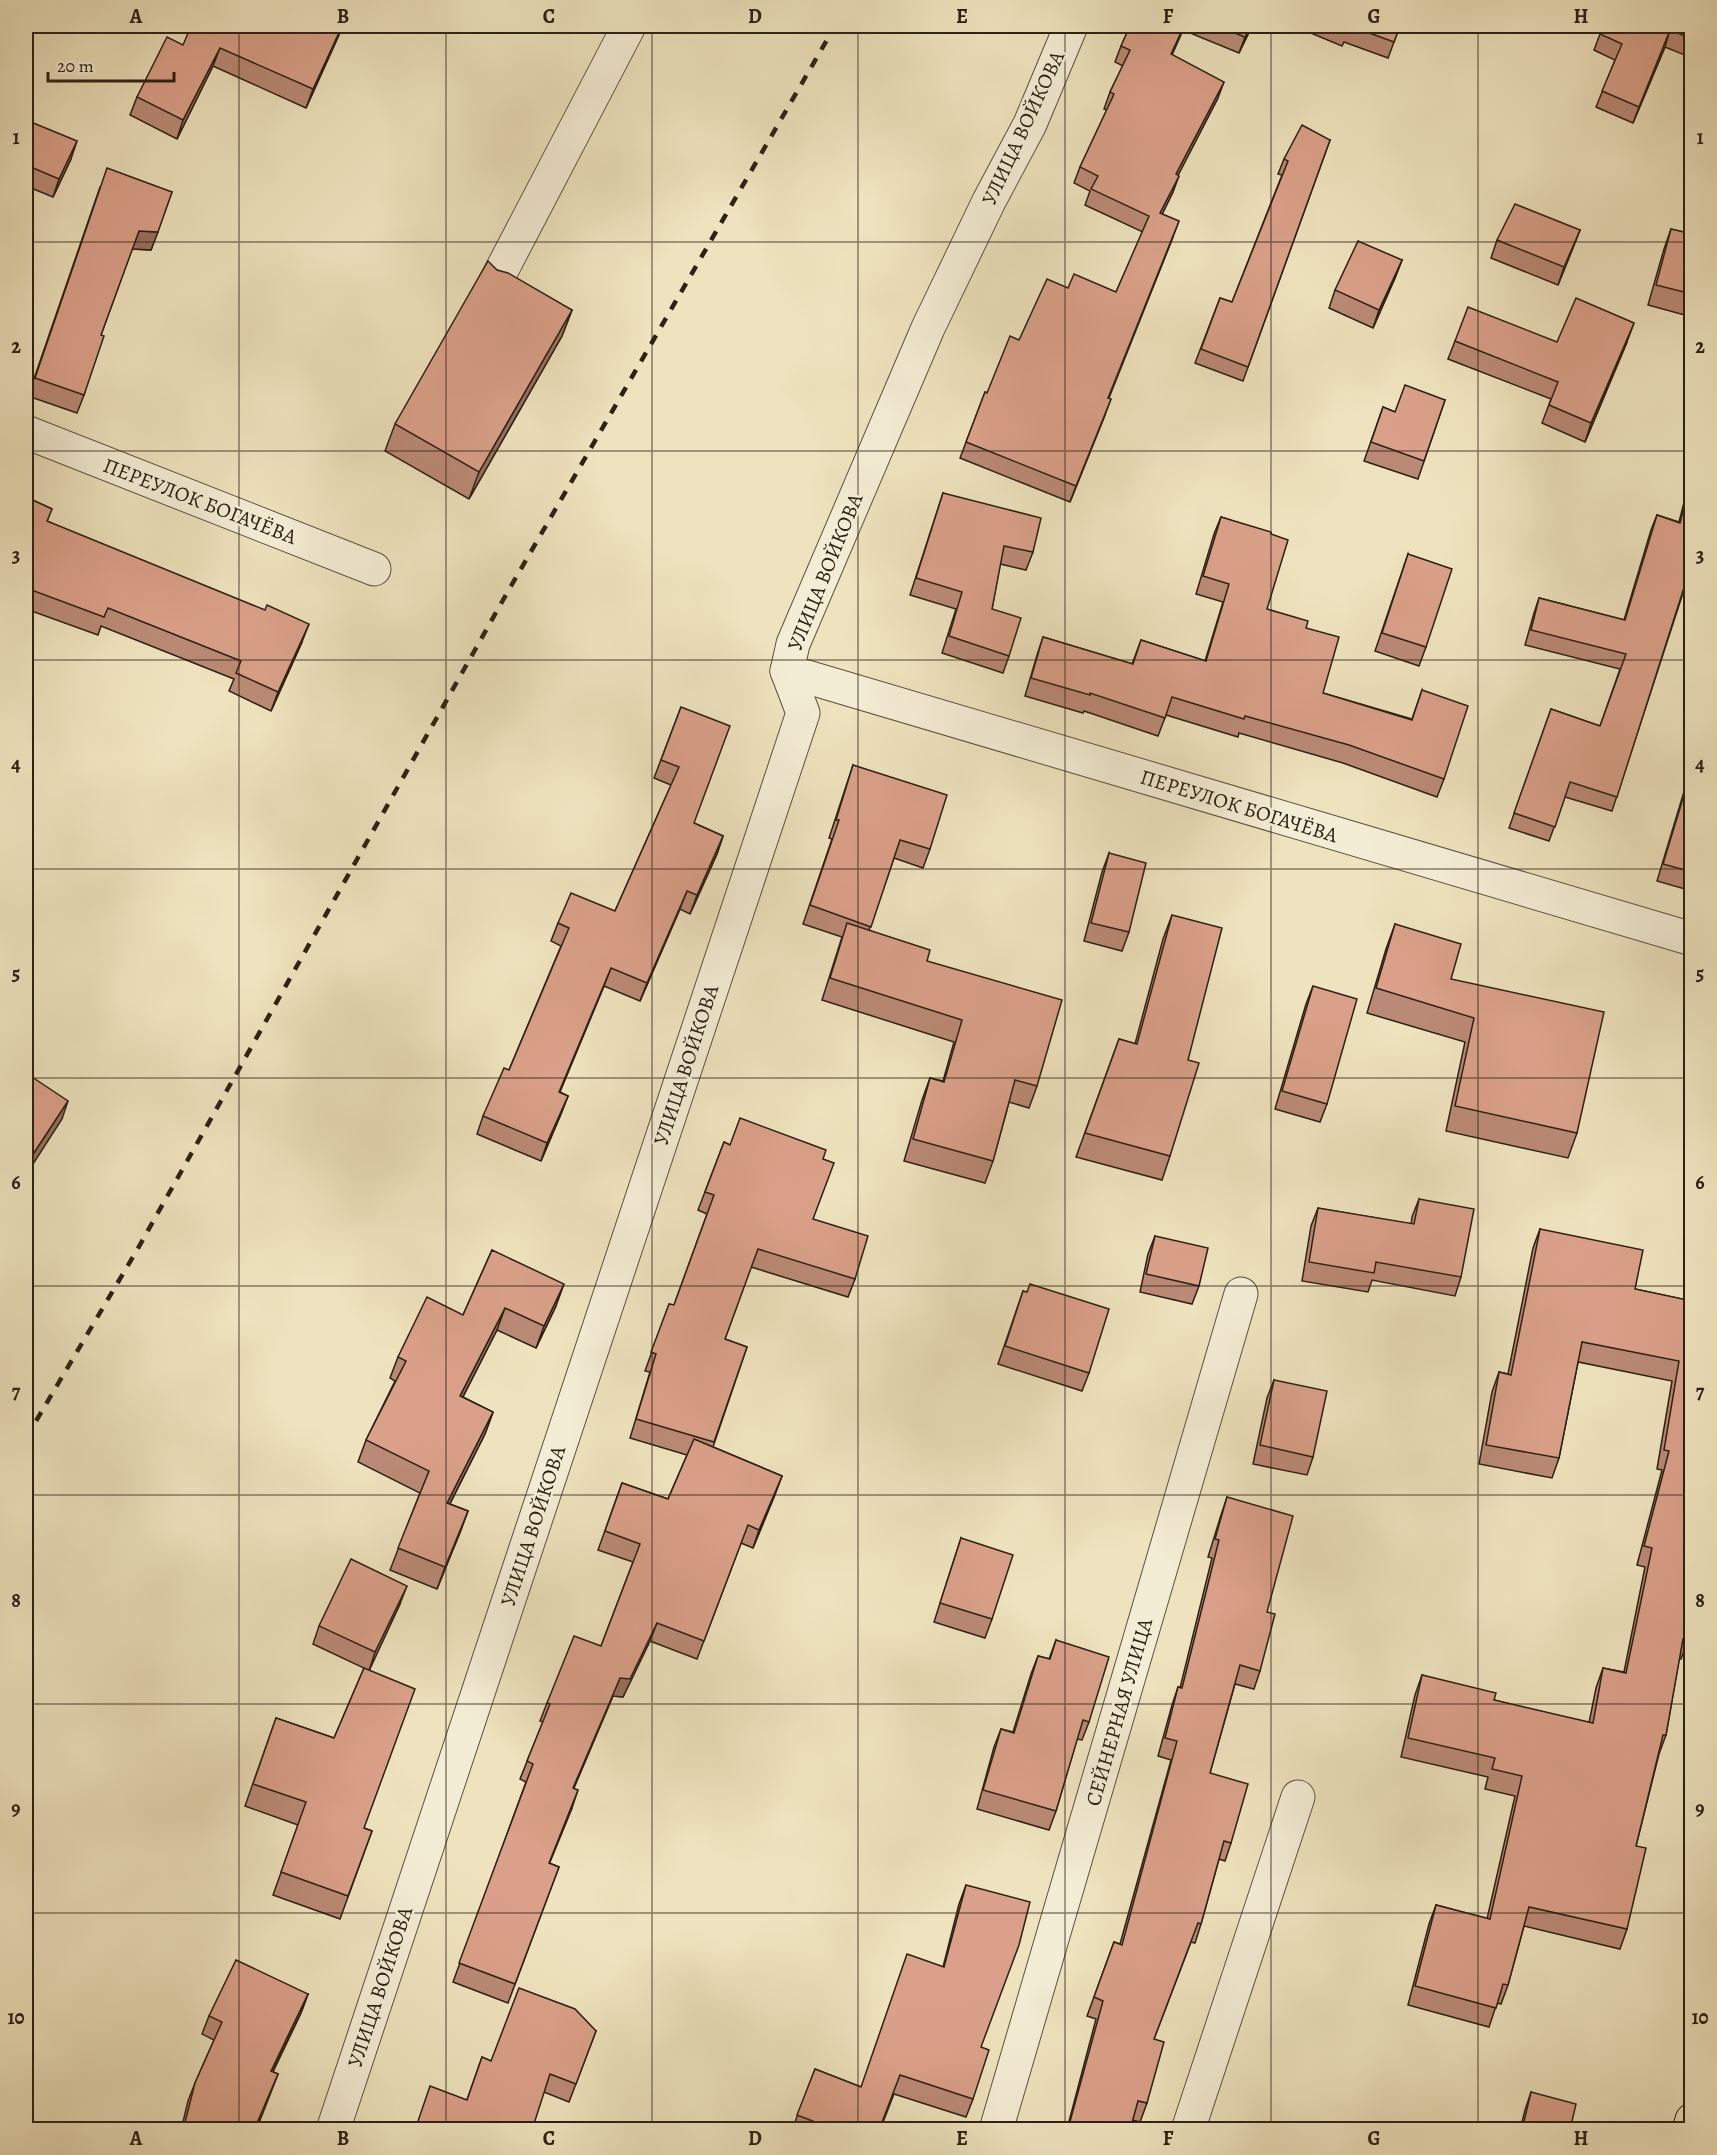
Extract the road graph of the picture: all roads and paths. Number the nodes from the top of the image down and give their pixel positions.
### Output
1 (629, 26) edge
2 (1071, 26) edge
3 (496, 281) edge
4 (26, 432) edge
5 (374, 569) dead end
6 (787, 671) junction
7 (1692, 939) edge
8 (1241, 1294) dead end
9 (1298, 1797) dead end
10 (1692, 2120) edge
11 (333, 2130) edge
12 (996, 2130) edge
13 (1188, 2130) edge
14 (1689, 2130) edge

1 - 3 street
2 - 6 street, УЛИЦА ВОЙКОВА
4 - 5 street, ПЕРЕУЛОК БОГАЧЁВА
6 - 7 street, ПЕРЕУЛОК БОГАЧЁВА
6 - 11 street, УЛИЦА ВОЙКОВА
8 - 12 street, СЕЙНЕРНАЯ УЛИЦА
9 - 13 street
10 - 14 main road

